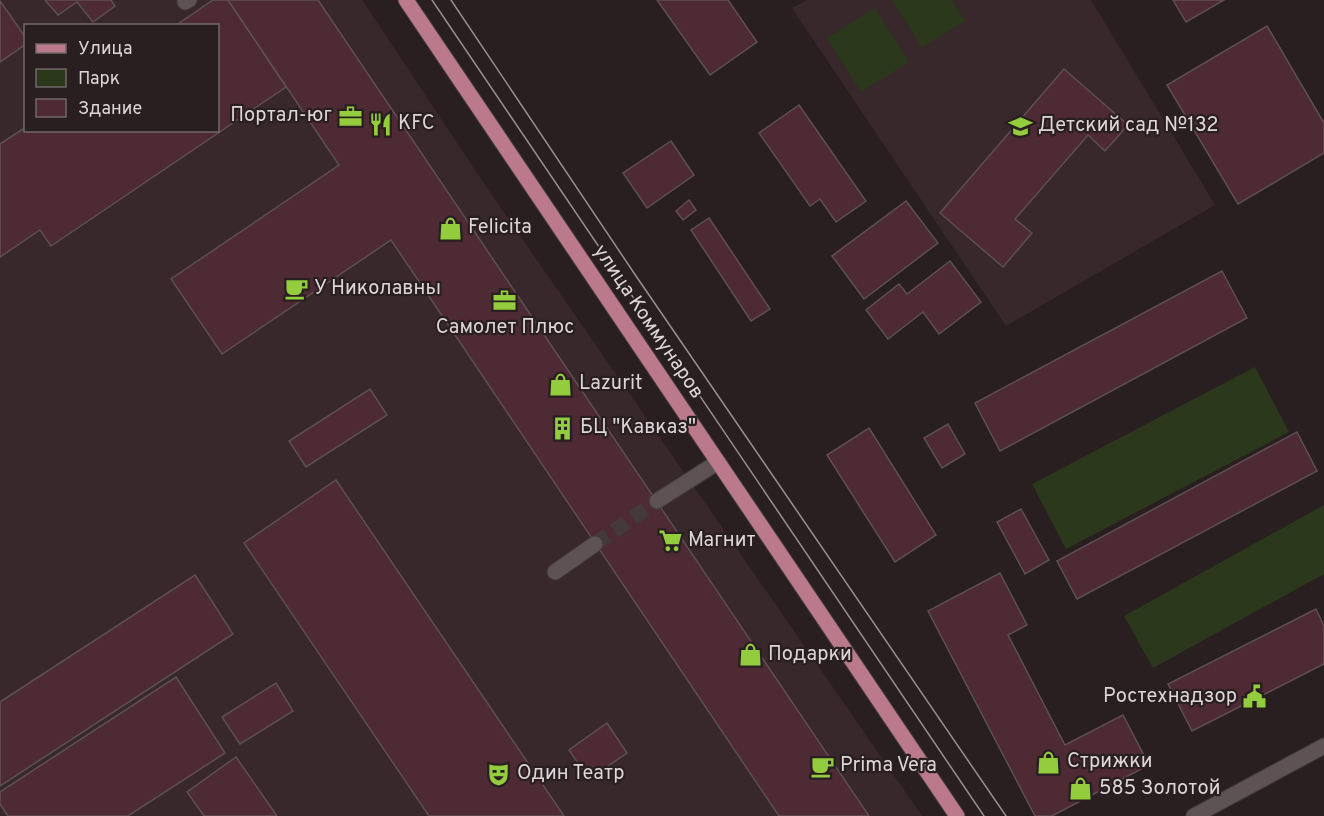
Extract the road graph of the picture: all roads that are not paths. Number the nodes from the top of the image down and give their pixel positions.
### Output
1 (406, 0) edge
2 (718, 462) junction
3 (657, 501) tunnel mouth
4 (595, 544) tunnel mouth
5 (555, 572) dead end
6 (1324, 746) edge
7 (957, 816) edge
8 (1194, 816) edge

1 - 2 main road, улица Коммунаров
2 - 3 street
2 - 7 main road, улица Коммунаров
4 - 5 street
6 - 8 street

